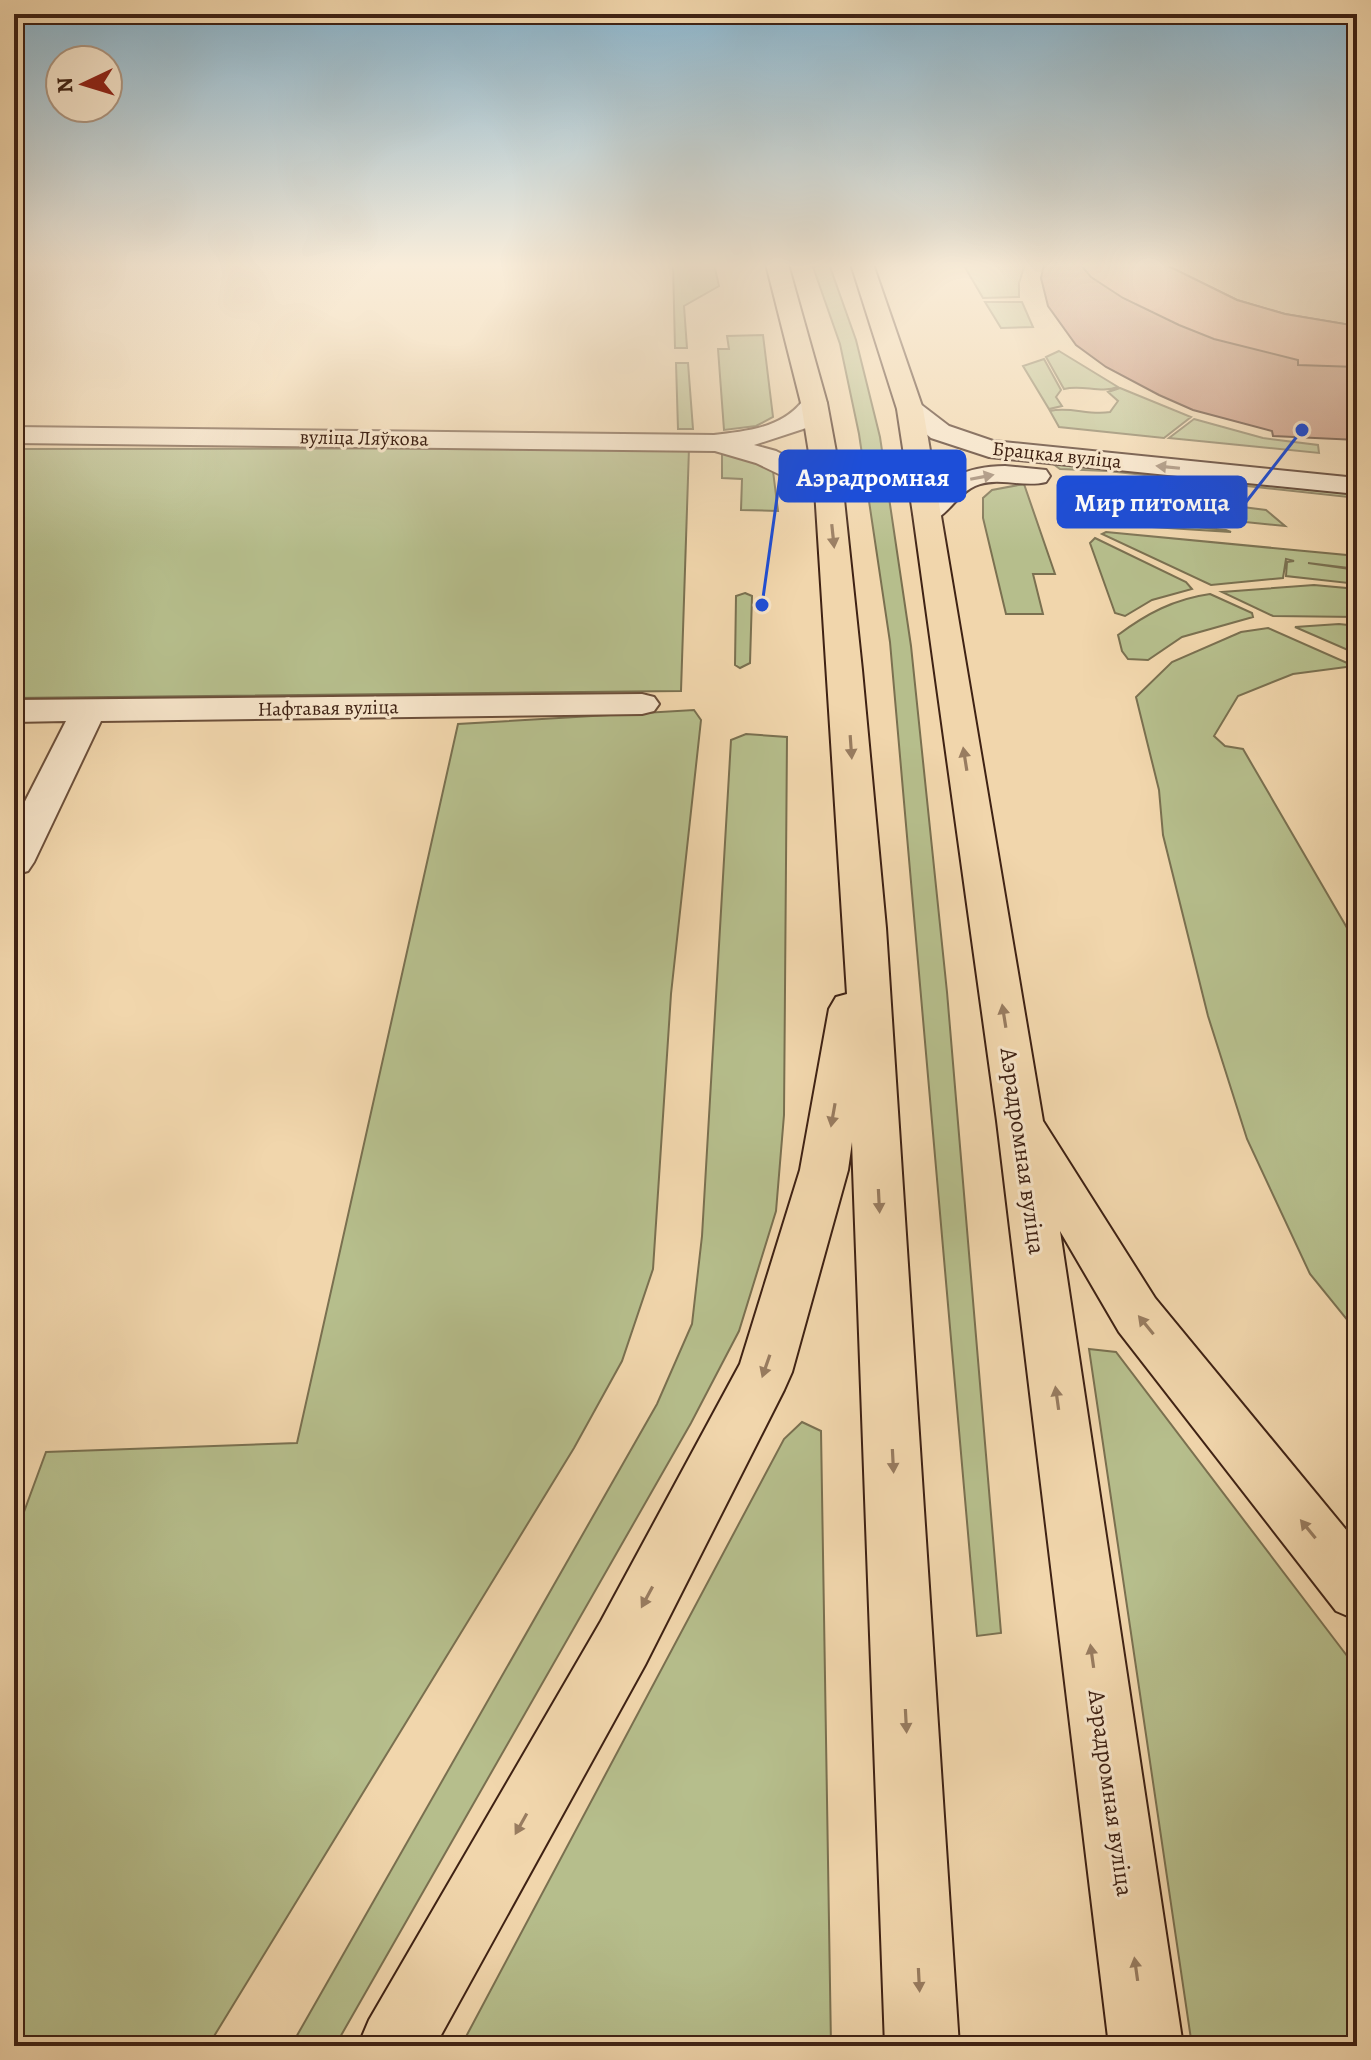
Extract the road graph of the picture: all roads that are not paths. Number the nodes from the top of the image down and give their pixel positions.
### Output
1 (803, 360) edge
2 (895, 360) edge
3 (814, 403) junction
4 (910, 409) junction
5 (14, 435) edge
6 (714, 443) junction
7 (1357, 486) edge
8 (829, 490) junction
9 (1357, 509) edge
10 (928, 514) junction
11 (642, 704) dead end
12 (89, 710) junction
13 (14, 711) edge
14 (14, 862) edge
15 (865, 928) junction
16 (1020, 1121) junction
17 (1357, 1590) edge
18 (395, 2046) edge
19 (922, 2046) edge
20 (1146, 2046) edge

1 - 3 main road
2 - 4 main road, Аэрадромная вуліца
3 - 6 street, вуліца Ляўкова
3 - 8 main road
7 -> 4 street, Брацкая вуліца
4 - 10 main road, Аэрадромная вуліца
5 - 6 street, вуліца Ляўкова
6 - 8 street, вуліца Ляўкова
8 -> 15 main road
10 -> 9 street, Брацкая вуліца
16 -> 10 main road, Аэрадромная вуліца
11 - 12 street, Нафтавая вуліца
12 - 13 street, Нафтавая вуліца
12 - 14 street
15 -> 18 main road
15 -> 19 main road
17 -> 16 main road
20 -> 16 main road, Аэрадромная вуліца

